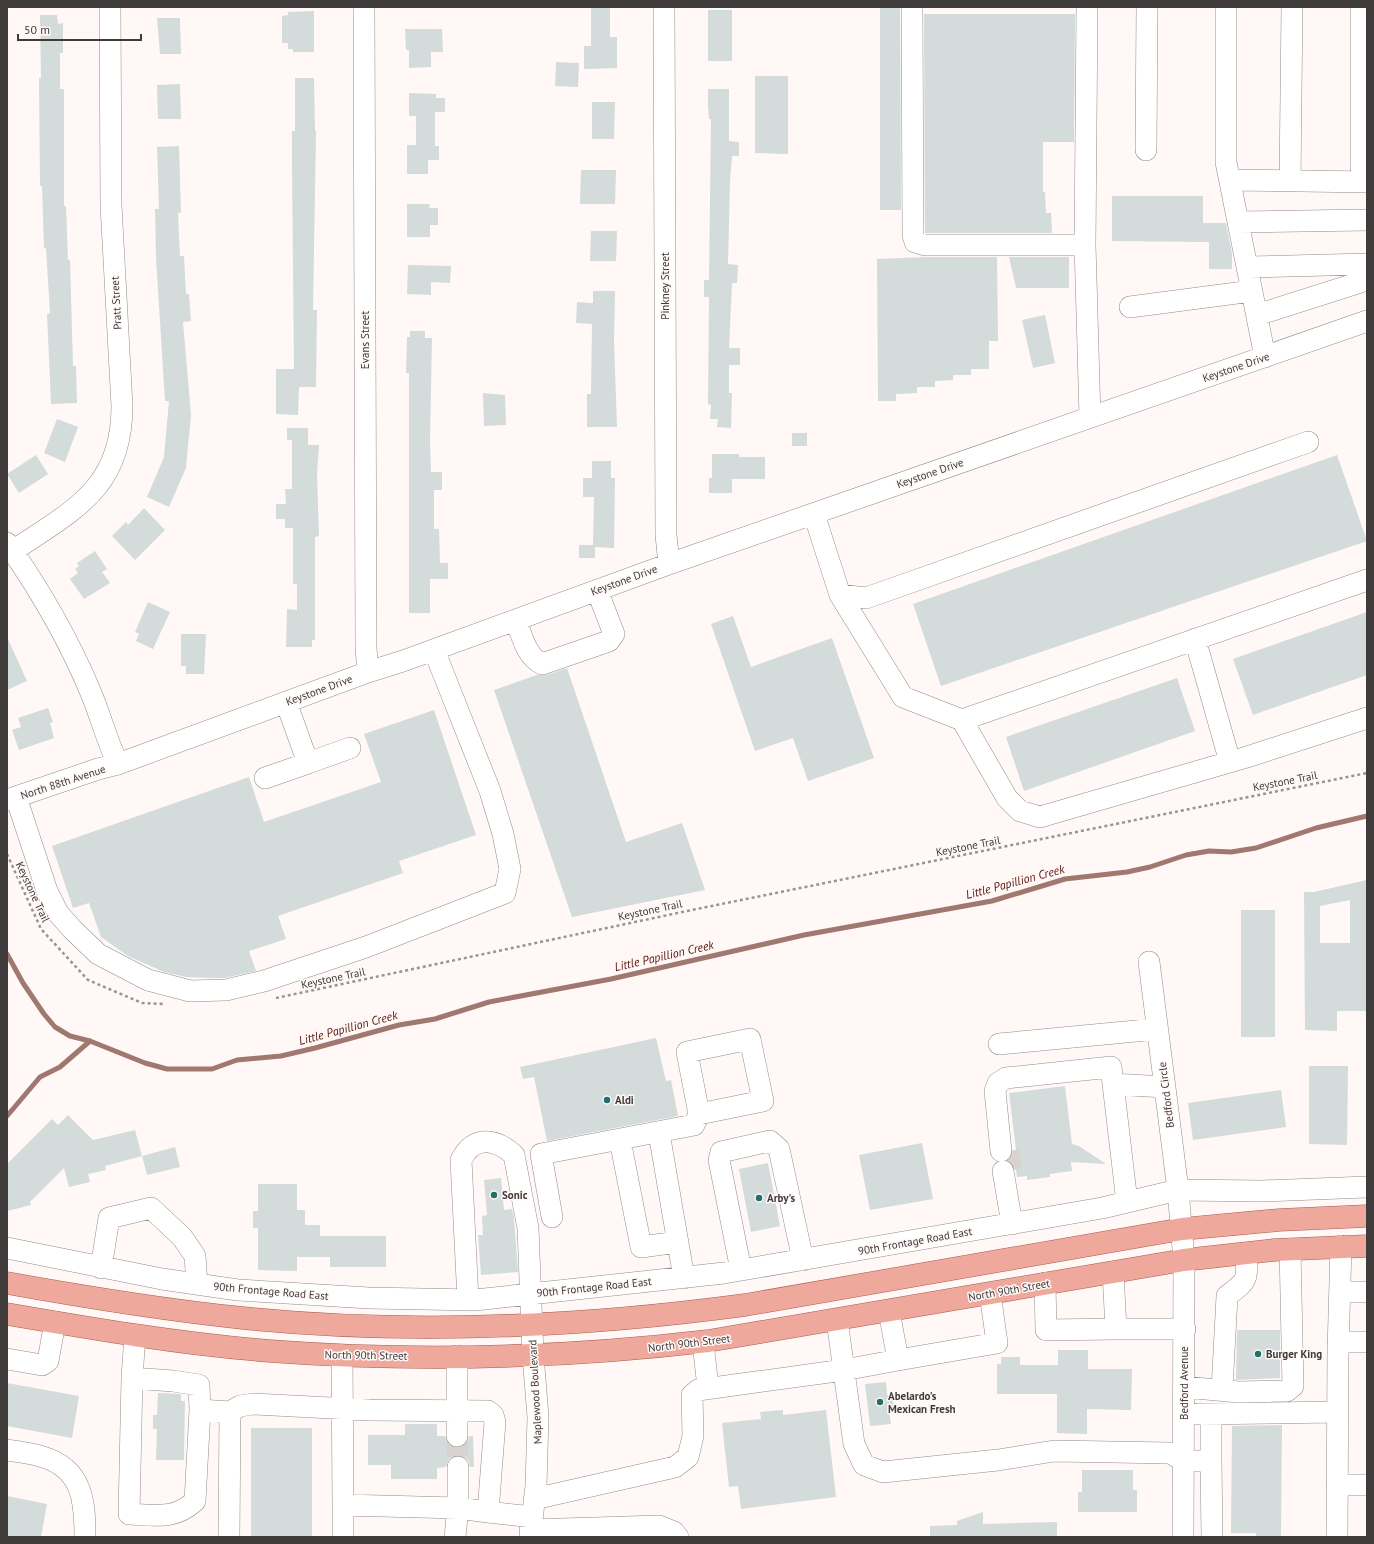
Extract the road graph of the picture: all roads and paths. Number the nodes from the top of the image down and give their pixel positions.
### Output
1 (110, 7) edge
2 (364, 7) edge
3 (664, 7) edge
4 (912, 7) edge
5 (1087, 7) edge
6 (1147, 7) edge
7 (1226, 7) edge
8 (1292, 7) edge
9 (1361, 7) edge
10 (1146, 150) dead end
11 (1230, 180) junction
12 (1290, 181) junction
13 (1367, 181) edge
14 (1367, 220) edge
15 (1239, 222) junction
16 (1085, 245) junction
17 (1367, 264) edge
18 (1248, 267) junction
19 (1367, 280) edge
20 (1252, 291) junction
21 (1130, 307) dead end
22 (1257, 315) junction
23 (1367, 321) edge
24 (1265, 357) junction
25 (1090, 417) junction
26 (1308, 442) dead end
27 (814, 514) junction
28 (10, 547) edge
29 (669, 564) junction
30 (1367, 580) edge
31 (598, 590) junction
32 (840, 595) junction
33 (516, 620) junction
34 (1195, 639) junction
35 (434, 650) junction
36 (368, 672) junction
37 (286, 702) junction
38 (1367, 718) edge
39 (962, 720) junction
40 (350, 748) dead end
41 (1230, 762) junction
42 (308, 763) junction
43 (118, 764) junction
44 (1367, 773) edge
45 (265, 778) dead end
46 (11, 798) edge
47 (7, 854) edge
48 (1149, 962) dead end
49 (269, 1000) dead end
50 (166, 1004) dead end
51 (1157, 1029) junction
52 (998, 1044) dead end
53 (1112, 1076) junction
54 (1164, 1087) junction
55 (699, 1114) dead end
56 (658, 1133) junction
57 (620, 1140) junction
58 (1367, 1187) edge
59 (1178, 1190) junction
60 (1127, 1202) junction
61 (1367, 1216) edge
62 (552, 1217) dead end
63 (1012, 1224) junction
64 (1182, 1229) junction
65 (678, 1242) junction
66 (1341, 1246) junction
67 (1367, 1246) edge
68 (7, 1248) edge
69 (1290, 1249) junction
70 (1246, 1253) junction
71 (803, 1260) junction
72 (1184, 1260) junction
73 (101, 1268) junction
74 (741, 1270) junction
75 (1113, 1272) junction
76 (684, 1278) junction
77 (7, 1283) edge
78 (1045, 1283) junction
79 (197, 1284) junction
80 (1340, 1292) junction
81 (1367, 1292) edge
82 (990, 1293) junction
83 (530, 1294) junction
84 (468, 1300) junction
85 (890, 1311) junction
86 (7, 1314) edge
87 (837, 1320) junction
88 (55, 1322) junction
89 (531, 1324) junction
90 (1116, 1329) junction
91 (1185, 1329) junction
92 (135, 1336) junction
93 (703, 1342) junction
94 (1338, 1342) junction
95 (1367, 1342) edge
96 (342, 1355) junction
97 (533, 1355) junction
98 (457, 1356) junction
99 (7, 1359) edge
100 (898, 1360) junction
101 (844, 1370) junction
102 (132, 1378) junction
103 (1184, 1387) junction
104 (708, 1388) junction
105 (1222, 1390) junction
106 (342, 1408) junction
107 (200, 1410) junction
108 (456, 1411) junction
109 (230, 1412) junction
110 (1337, 1412) junction
111 (1184, 1414) junction
112 (1211, 1414) junction
113 (457, 1436) tunnel mouth
114 (7, 1450) edge
115 (1184, 1461) junction
116 (1211, 1461) junction
117 (458, 1467) tunnel mouth
118 (1337, 1485) junction
119 (1367, 1485) edge
120 (343, 1505) junction
121 (458, 1508) junction
122 (488, 1512) junction
123 (532, 1521) edge
124 (85, 1537) edge
125 (229, 1537) edge
126 (343, 1537) edge
127 (456, 1537) edge
128 (678, 1537) edge
129 (1183, 1537) edge
130 (1212, 1537) edge
131 (1337, 1537) edge

1 - 28 street, Pratt Street
2 - 36 street, Evans Street
3 - 29 street, Pinkney Street
4 - 16 street
5 - 16 street
6 - 10 street
7 - 11 street
8 - 12 street
9 - 13 street
11 - 12 street
11 - 15 street
12 - 13 street
14 - 15 street
15 - 18 street
16 - 25 street
17 - 18 street
18 - 20 street
19 - 22 street
20 - 21 street
20 - 22 street
22 - 24 street
23 - 24 street, Keystone Drive
24 - 25 street, Keystone Drive
25 - 27 street, Keystone Drive
26 - 32 street
27 - 29 street, Keystone Drive
27 - 32 street
28 - 43 street
29 - 31 street, Keystone Drive
30 - 34 street
31 - 33 street, Keystone Drive
31 - 33 street
32 - 39 street
33 - 35 street, Keystone Drive
34 - 39 street
34 - 41 street
35 - 36 street, Keystone Drive
35 - 46 street
36 - 37 street, Keystone Drive
37 - 42 street
37 - 43 street, Keystone Drive
38 - 41 street
39 - 41 street
40 - 42 street
42 - 45 street
43 - 46 street, North 88th Avenue
44 - 49 path, Keystone Trail
47 - 50 path, Keystone Trail
48 - 51 street, Bedford Circle
51 - 52 street
51 - 54 street, Bedford Circle
53 - 54 street
53 - 60 street
53 - 63 street
54 - 59 street, Bedford Circle
55 - 56 street
56 - 57 street
56 - 65 street
57 - 62 street
57 - 65 street
58 - 59 street, 90th Frontage Road East
59 - 60 street, 90th Frontage Road East
59 - 64 street, Bedford Circle
60 - 63 street, 90th Frontage Road East
61 - 64 main road
63 - 71 street, 90th Frontage Road East
64 - 72 street, Bedford Avenue
64 - 89 main road
65 - 76 street
66 - 67 main road, North 90th Street
66 - 69 main road, North 90th Street
66 - 80 street
68 - 73 street, 90th Frontage Road East
69 - 70 main road, North 90th Street
69 - 105 street
70 - 72 main road, North 90th Street
70 - 105 street
71 - 74 street, 90th Frontage Road East
71 - 74 street
72 - 75 main road, North 90th Street
72 - 91 street, Bedford Avenue
73 - 79 street, 90th Frontage Road East
73 - 79 street
74 - 76 street, 90th Frontage Road East
75 - 78 main road, North 90th Street
75 - 90 street
76 - 83 street, 90th Frontage Road East
77 - 89 main road
78 - 82 main road, North 90th Street
78 - 90 street
79 - 84 street, 90th Frontage Road East
80 - 81 street
80 - 94 street
82 - 85 main road, North 90th Street
82 - 100 street
83 - 84 street, 90th Frontage Road East
83 - 84 street, Maplewood Boulevard
83 - 89 street, Maplewood Boulevard
85 - 87 main road, North 90th Street
85 - 100 street
86 - 88 main road, North 90th Street
87 - 93 main road, North 90th Street
87 - 101 street
88 - 92 main road, North 90th Street
88 - 99 street
89 - 97 street, Maplewood Boulevard
90 - 91 street
91 - 103 street, Bedford Avenue
92 - 96 main road, North 90th Street
92 - 102 street
93 - 97 main road, North 90th Street
93 - 104 street
94 - 95 street
94 - 110 street
96 - 98 main road, North 90th Street
96 - 106 street
97 - 98 main road, North 90th Street
97 - 123 street, Maplewood Boulevard
98 - 108 street
100 - 101 street
101 - 104 street
101 - 115 street
102 - 107 street
102 - 107 street
103 - 105 street
103 - 111 street, Bedford Avenue
104 - 123 street
106 - 108 street
106 - 109 street
106 - 120 street
107 - 109 street
108 - 113 street
108 - 122 street
109 - 125 street
110 - 112 street
110 - 118 street
111 - 112 street
111 - 115 street, Bedford Avenue
112 - 116 street
114 - 124 street
115 - 116 street
115 - 129 street, Bedford Avenue
116 - 130 street
117 - 121 street
118 - 119 street
118 - 131 street
120 - 121 street
120 - 126 street
121 - 122 street
121 - 127 street
122 - 123 street
123 - 128 street

